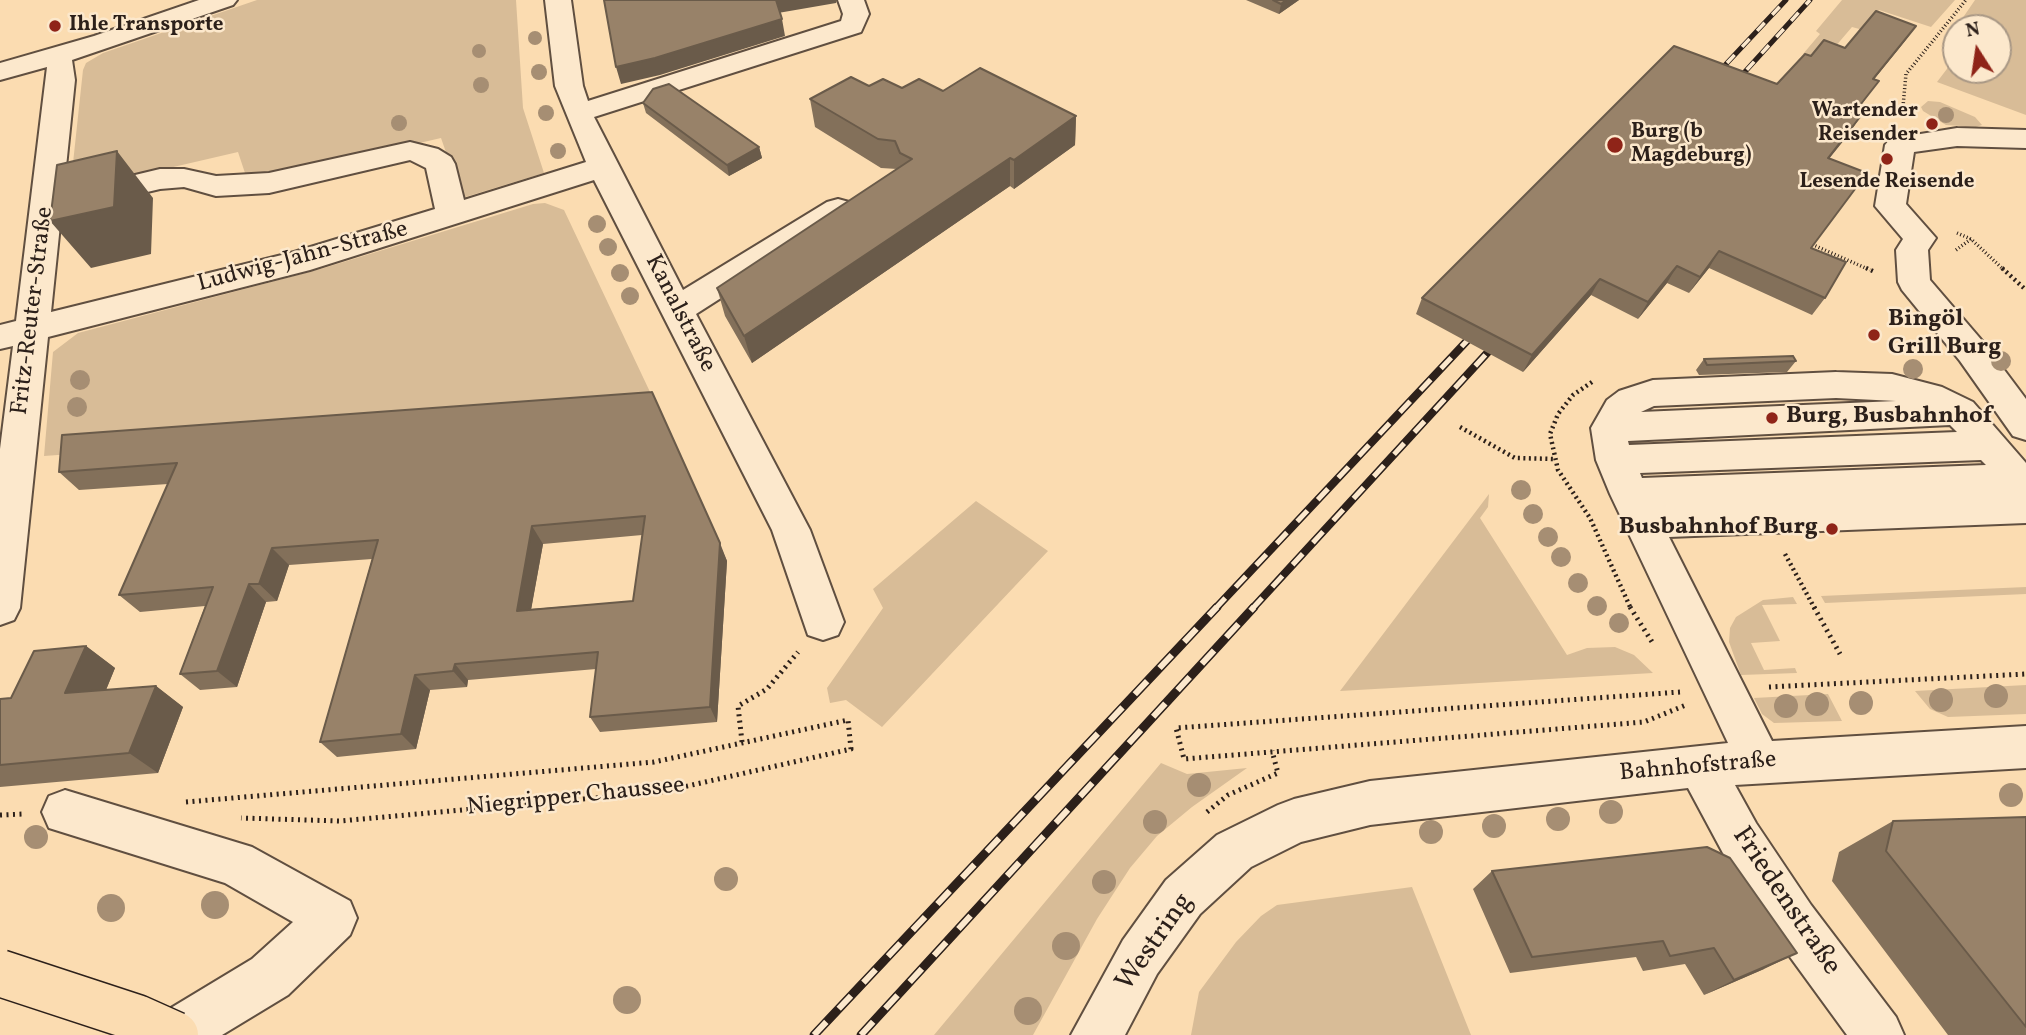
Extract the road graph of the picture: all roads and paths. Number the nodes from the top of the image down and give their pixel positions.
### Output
1 (224, 0) edge
2 (558, 0) edge
3 (850, 0) edge
4 (1966, 0) edge
5 (57, 57) junction
6 (0, 72) edge
7 (578, 113) junction
8 (2026, 139) edge
9 (1900, 145) junction
10 (603, 167) junction
11 (863, 194) edge
12 (1890, 206) junction
13 (46, 207) junction
14 (452, 216) junction
15 (1971, 239) junction
16 (1952, 253) dead end
17 (2026, 290) edge
18 (677, 310) junction
19 (15, 333) edge
20 (2026, 426) edge
21 (1460, 427) dead end
22 (1991, 445) junction
23 (1555, 459) dead end
24 (1624, 476) junction
25 (2023, 492) edge
26 (0, 608) edge
27 (823, 622) joint
28 (2026, 674) edge
29 (1723, 690) junction
30 (743, 742) junction
31 (2026, 747) edge
32 (1759, 761) junction
33 (1700, 766) junction
34 (174, 803) dead end
35 (1370, 803) joint
36 (65, 812) dead end
37 (340, 821) dead end
38 (0, 973) edge
39 (1105, 1032) edge
40 (174, 1035) edge
41 (1878, 1035) edge

1 - 5 street
2 - 7 street, Kanalstraße
3 - 7 street
4 - 9 path
5 - 6 street
5 - 13 street, Fritz-Reuter-Straße
7 - 10 street, Kanalstraße
8 - 9 street
9 - 12 street
10 - 14 street, Ludwig-Jahn-Straße
10 - 18 street, Kanalstraße
11 - 18 street
12 - 15 path
12 - 20 street
13 - 14 street
13 - 19 street, Fritz-Reuter-Straße
14 - 19 street, Ludwig-Jahn-Straße
15 - 16 path
15 - 17 path
18 - 27 street, Kanalstraße
19 - 26 street, Fritz-Reuter-Straße
21 - 23 path
22 - 24 street
22 - 24 street
22 - 25 street
24 - 25 street
24 - 29 street
27 - 30 path
28 - 29 path
29 - 29 path
29 - 32 street
30 - 34 path
30 - 37 path, Niegripper Chaussee
31 - 32 street, Bahnhofstraße
32 - 33 street, Bahnhofstraße
33 - 35 street, Bahnhofstraße
33 - 41 street, Friedenstraße
35 - 39 street, Westring
36 - 40 street
38 - 40 main road, bridge

